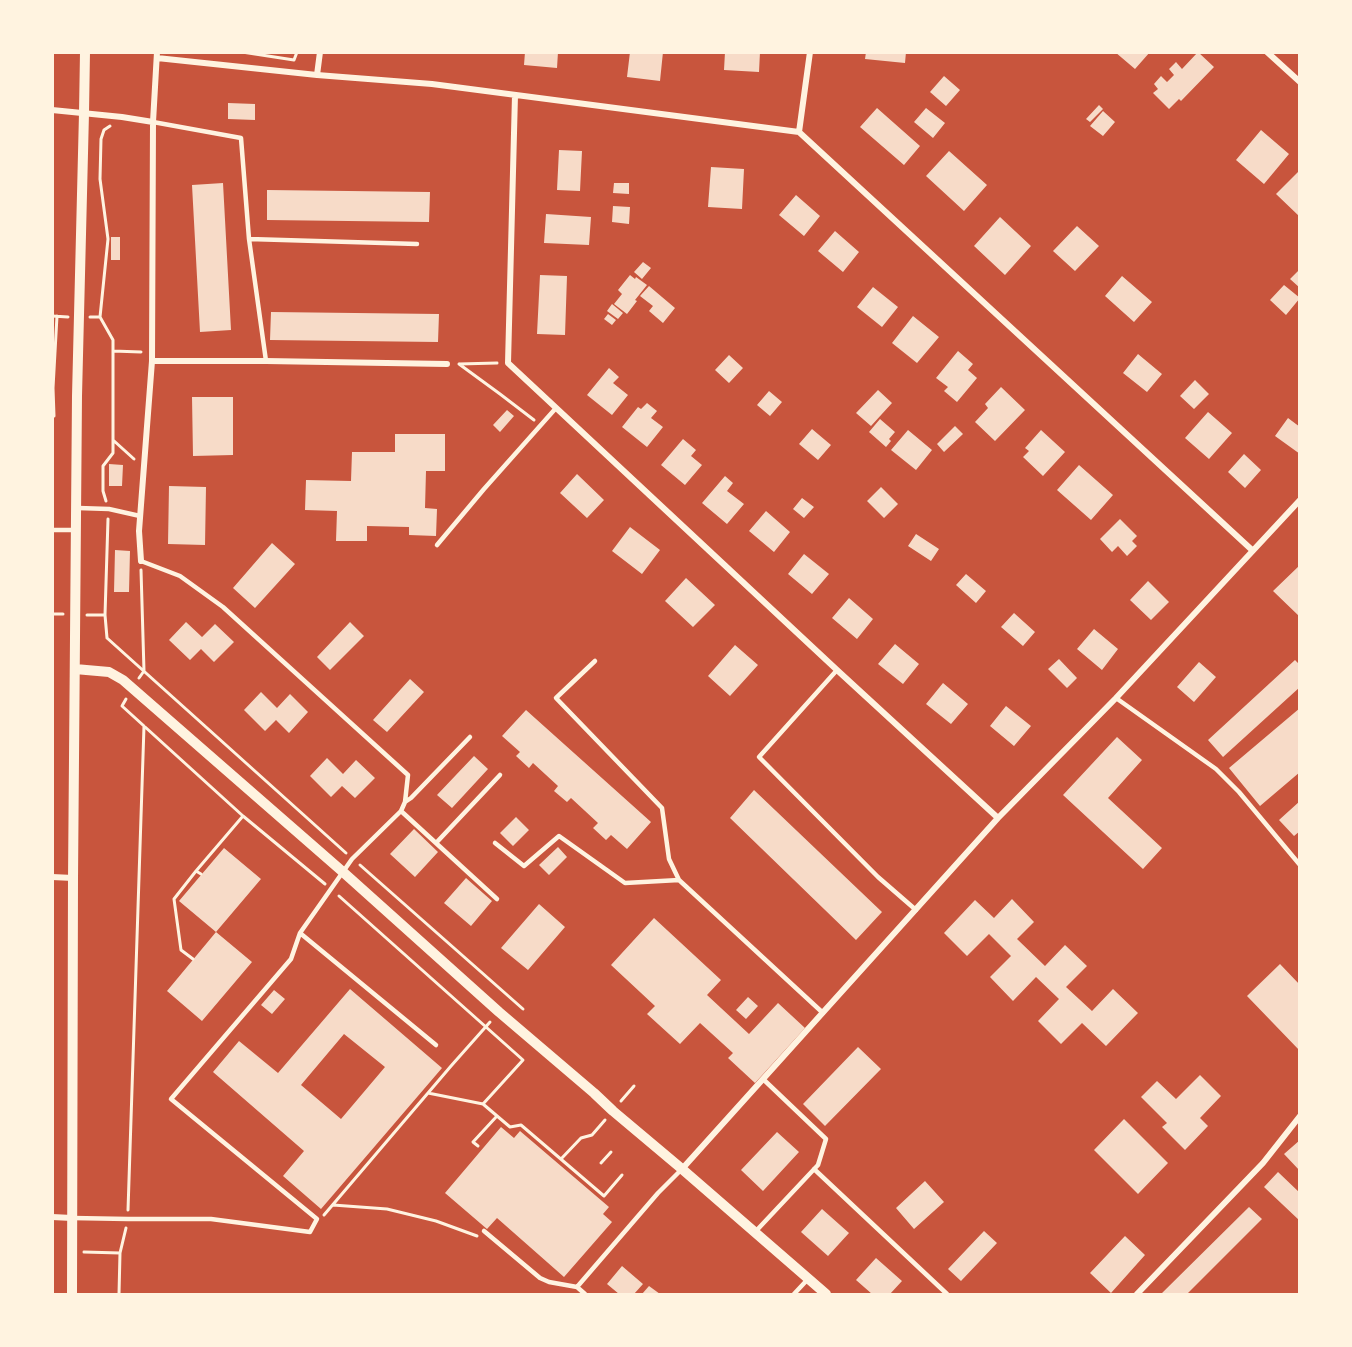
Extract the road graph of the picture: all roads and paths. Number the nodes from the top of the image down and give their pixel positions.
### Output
1 (85, 52) edge
2 (242, 52) edge
3 (297, 52) edge
4 (320, 52) edge
5 (810, 52) edge
6 (1267, 52) edge
7 (157, 55) edge
8 (317, 75) junction
9 (1299, 82) edge
10 (515, 95) junction
11 (52, 110) edge
12 (84, 113) junction
13 (153, 122) junction
14 (111, 126) dead end
15 (799, 132) junction
16 (249, 239) junction
17 (417, 244) dead end
18 (57, 316) dead end
19 (100, 317) dead end
20 (113, 340) dead end
21 (113, 351) junction
22 (152, 352) junction
23 (152, 361) junction
24 (266, 361) junction
25 (508, 363) junction
26 (447, 364) dead end
27 (556, 408) junction
28 (52, 416) edge
29 (540, 425) junction
30 (113, 440) junction
31 (144, 468) junction
32 (1299, 500) edge
33 (76, 508) junction
34 (109, 509) junction
35 (140, 516) junction
36 (52, 530) edge
37 (76, 530) junction
38 (437, 545) dead end
39 (1252, 550) junction
40 (141, 561) junction
41 (595, 661) dead end
42 (75, 669) junction
43 (837, 670) junction
44 (144, 671) junction
45 (133, 688) junction
46 (1116, 698) junction
47 (144, 726) junction
48 (470, 737) dead end
49 (500, 775) dead end
50 (405, 802) junction
51 (401, 811) junction
52 (243, 816) junction
53 (998, 818) junction
54 (436, 843) junction
55 (495, 843) dead end
56 (352, 859) junction
57 (1299, 865) edge
58 (196, 871) junction
59 (343, 872) junction
60 (201, 874) dead end
61 (52, 878) edge
62 (73, 878) junction
63 (680, 880) junction
64 (330, 889) junction
65 (497, 899) dead end
66 (916, 910) junction
67 (300, 933) junction
68 (193, 959) dead end
69 (523, 1009) dead end
70 (823, 1013) junction
71 (486, 1027) junction
72 (436, 1045) dead end
73 (763, 1079) junction
74 (428, 1093) junction
75 (483, 1104) junction
76 (497, 1116) junction
77 (1299, 1116) edge
78 (592, 1135) dead end
79 (478, 1146) dead end
80 (611, 1152) dead end
81 (561, 1159) junction
82 (601, 1163) dead end
83 (682, 1169) junction
84 (814, 1169) junction
85 (622, 1175) dead end
86 (333, 1205) junction
87 (52, 1217) edge
88 (72, 1218) junction
89 (128, 1219) junction
90 (310, 1232) junction
91 (755, 1232) junction
92 (486, 1233) joint
93 (808, 1279) junction
94 (577, 1287) junction
95 (72, 1294) edge
96 (119, 1294) edge
97 (585, 1294) edge
98 (794, 1294) edge
99 (826, 1294) edge
100 (947, 1294) edge
101 (1137, 1294) edge

1 - 12 street
2 - 3 path
4 - 8 street
5 - 15 street
6 - 9 street
7 - 8 street
7 - 13 street
8 - 10 street
10 - 15 street
10 - 25 street
11 - 12 street
12 - 13 street
12 - 33 street
13 - 16 lane
13 - 22 street
14 - 19 path
15 - 39 street
16 - 17 lane
16 - 24 lane
18 - 28 path
20 - 21 path
21 - 22 path
21 - 30 path
22 - 23 street
23 - 24 street
23 - 31 street
24 - 26 street
25 - 27 street
25 - 29 path
27 - 29 lane
27 - 43 street
29 - 38 lane
30 - 31 path
30 - 34 path
31 - 35 street
32 - 39 street
33 - 34 lane
33 - 37 street
34 - 35 lane
34 - 44 path
35 - 40 street
36 - 37 lane
37 - 42 street
39 - 46 street
40 - 44 path
40 - 50 lane
41 - 63 lane
42 - 45 street
42 - 62 street
43 - 53 street
43 - 66 lane
44 - 45 path
44 - 56 path
45 - 47 path
45 - 59 street
46 - 53 street
46 - 57 lane
47 - 52 path
47 - 89 path
48 - 50 lane
49 - 54 lane
50 - 51 lane
51 - 54 lane
51 - 56 lane
52 - 58 path
52 - 64 path
53 - 66 street
54 - 65 lane
55 - 63 lane
56 - 59 lane
56 - 69 path
58 - 60 path
58 - 68 path
59 - 64 lane
59 - 83 street
61 - 62 street
62 - 88 street
63 - 70 lane
64 - 67 lane
64 - 71 path
66 - 70 street
67 - 72 lane
67 - 90 lane
70 - 73 street
71 - 74 path
71 - 75 path
73 - 83 street
73 - 84 lane
74 - 75 path
74 - 86 path
75 - 76 path
76 - 79 path
76 - 81 path
77 - 101 street
78 - 81 path
80 - 82 path
81 - 85 path
83 - 91 street
83 - 94 lane
84 - 91 lane
84 - 100 lane
86 - 90 path
86 - 92 path
87 - 88 street
88 - 89 lane
88 - 95 street
89 - 90 lane
89 - 96 path
91 - 93 street
92 - 94 lane
93 - 98 lane
93 - 99 street
94 - 97 lane

